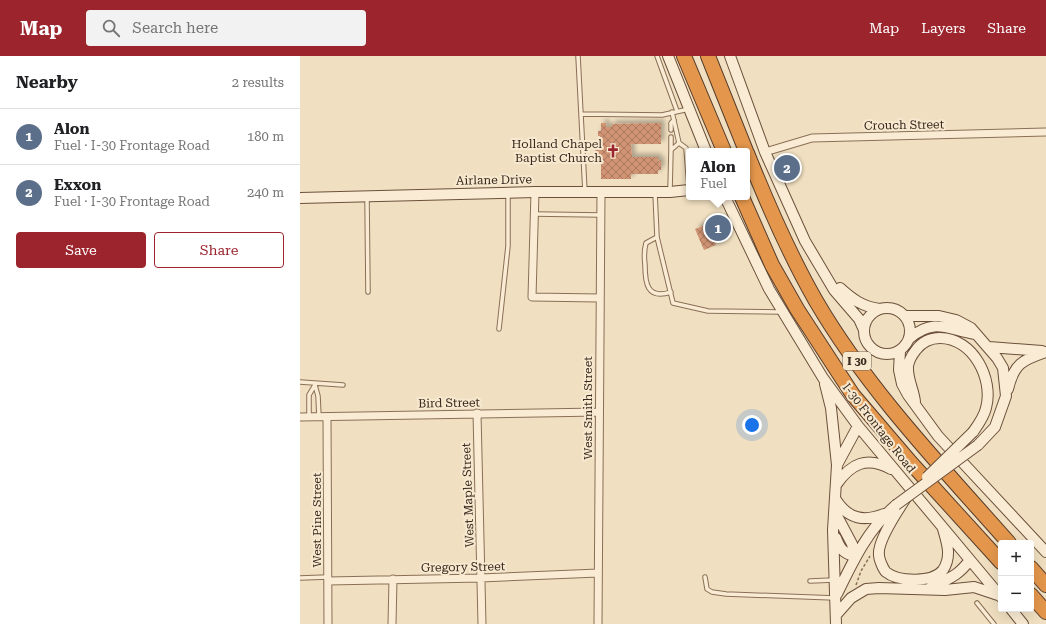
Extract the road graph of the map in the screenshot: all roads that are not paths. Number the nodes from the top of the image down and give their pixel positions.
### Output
1 (578, 56) edge
2 (657, 56) edge
3 (668, 56) edge
4 (684, 56) edge
5 (708, 56) edge
6 (730, 56) edge
7 (690, 109) junction
8 (674, 112) junction
9 (581, 114) junction
10 (674, 120) junction
11 (671, 130) dead end
12 (1046, 132) edge
13 (671, 137) dead end
14 (679, 143) junction
15 (686, 148) edge
16 (705, 148) edge
17 (723, 148) edge
18 (745, 148) edge
19 (671, 150) junction
20 (765, 152) junction
21 (750, 159) edge
22 (686, 189) edge
23 (535, 192) junction
24 (654, 192) junction
25 (670, 192) junction
26 (508, 193) junction
27 (585, 193) junction
28 (601, 193) junction
29 (367, 196) junction
30 (300, 198) edge
31 (726, 200) edge
32 (743, 200) edge
33 (535, 214) junction
34 (600, 215) junction
35 (657, 237) junction
36 (832, 285) junction
37 (368, 292) dead end
38 (670, 292) junction
39 (599, 298) junction
40 (880, 309) junction
41 (782, 312) junction
42 (906, 316) junction
43 (499, 329) dead end
44 (864, 330) junction
45 (975, 334) junction
46 (910, 338) junction
47 (989, 347) junction
48 (900, 351) junction
49 (1046, 351) edge
50 (823, 378) junction
51 (300, 382) edge
52 (315, 385) junction
53 (343, 385) dead end
54 (1006, 396) junction
55 (916, 406) junction
56 (599, 412) junction
57 (477, 413) junction
58 (300, 417) edge
59 (309, 417) junction
60 (319, 417) junction
61 (327, 417) junction
62 (858, 426) junction
63 (837, 465) junction
64 (895, 471) junction
65 (924, 484) junction
66 (836, 486) junction
67 (907, 497) junction
68 (836, 500) junction
69 (834, 510) junction
70 (886, 513) junction
71 (943, 527) junction
72 (834, 530) junction
73 (1006, 540) edge
74 (1046, 552) edge
75 (855, 556) junction
76 (998, 559) edge
77 (970, 560) junction
78 (1034, 571) edge
79 (598, 573) junction
80 (705, 577) dead end
81 (300, 578) edge
82 (481, 578) junction
83 (328, 579) junction
84 (393, 579) junction
85 (835, 580) junction
86 (810, 581) dead end
87 (1046, 585) edge
88 (927, 590) junction
89 (998, 594) edge
90 (998, 595) edge
91 (836, 597) junction
92 (1034, 598) edge
93 (977, 604) dead end
94 (1013, 612) edge
95 (1046, 612) edge
96 (836, 620) edge
97 (328, 624) edge
98 (392, 624) edge
99 (482, 624) edge
100 (598, 624) edge
101 (994, 624) edge
102 (1023, 624) edge

1 - 9 lane
2 - 8 lane
3 - 7 main road
4 - 17 highway
5 - 18 highway, I 30
6 - 20 main road
7 - 8 lane
7 - 16 main road
8 - 9 lane
8 - 10 lane
9 - 27 lane
10 - 11 lane
10 - 14 lane
12 - 20 street, Crouch Street
13 - 19 lane
14 - 15 lane
14 - 19 lane
19 - 25 lane
20 - 36 main road
21 - 73 highway, I 30
22 - 25 main road, Airlane Drive
23 - 26 main road, Airlane Drive
23 - 27 main road, Airlane Drive
23 - 33 street
24 - 25 main road, Airlane Drive
24 - 28 main road, Airlane Drive
24 - 35 lane
26 - 29 main road, Airlane Drive
26 - 43 lane
27 - 28 main road, Airlane Drive
28 - 34 street, West Smith Street
29 - 30 main road, Airlane Drive
29 - 37 lane
31 - 41 main road, I-30 Frontage Road
32 - 76 highway, I 30
33 - 34 lane
33 - 39 street
34 - 39 street, West Smith Street
35 - 38 lane
35 - 38 lane
36 - 40 main road
36 - 44 main road
38 - 41 lane
39 - 56 street, West Smith Street
40 - 42 main road
40 - 44 main road
41 - 50 main road, I-30 Frontage Road
42 - 45 main road
42 - 46 main road
44 - 48 main road
45 - 46 main road
45 - 47 main road
46 - 48 main road
47 - 49 main road
47 - 54 main road
48 - 55 main road
49 - 54 main road
50 - 62 main road, I-30 Frontage Road
50 - 63 main road
51 - 52 lane
52 - 53 lane
52 - 59 lane
52 - 60 lane
54 - 65 main road, bridge
55 - 65 main road, bridge
55 - 74 main road
56 - 57 street, Bird Street
56 - 79 street, West Smith Street
57 - 61 street, Bird Street
57 - 82 street, West Maple Street
58 - 59 street, Bird Street
59 - 60 street, Bird Street
60 - 61 street, Bird Street
61 - 83 street, West Pine Street
62 - 63 main road
62 - 64 main road, I-30 Frontage Road
63 - 66 main road
64 - 66 main road
64 - 71 main road, I-30 Frontage Road
65 - 67 main road, bridge
66 - 68 main road
67 - 70 main road, bridge
67 - 71 main road
68 - 69 main road
68 - 70 main road
69 - 72 main road
69 - 75 main road
70 - 75 main road
71 - 77 main road, I-30 Frontage Road
72 - 75 main road
72 - 85 main road
75 - 91 main road
77 - 88 main road
77 - 89 main road, I-30 Frontage Road
78 - 87 highway
79 - 82 street, Gregory Street
79 - 100 street, West Smith Street
80 - 91 lane
81 - 83 lane
82 - 84 street, Gregory Street
82 - 99 street, West Maple Street
83 - 84 street, Gregory Street
83 - 97 street, West Pine Street
84 - 98 street
85 - 86 lane
85 - 91 main road
88 - 90 main road
88 - 96 main road
91 - 96 main road
92 - 95 highway
93 - 101 lane
94 - 102 main road

